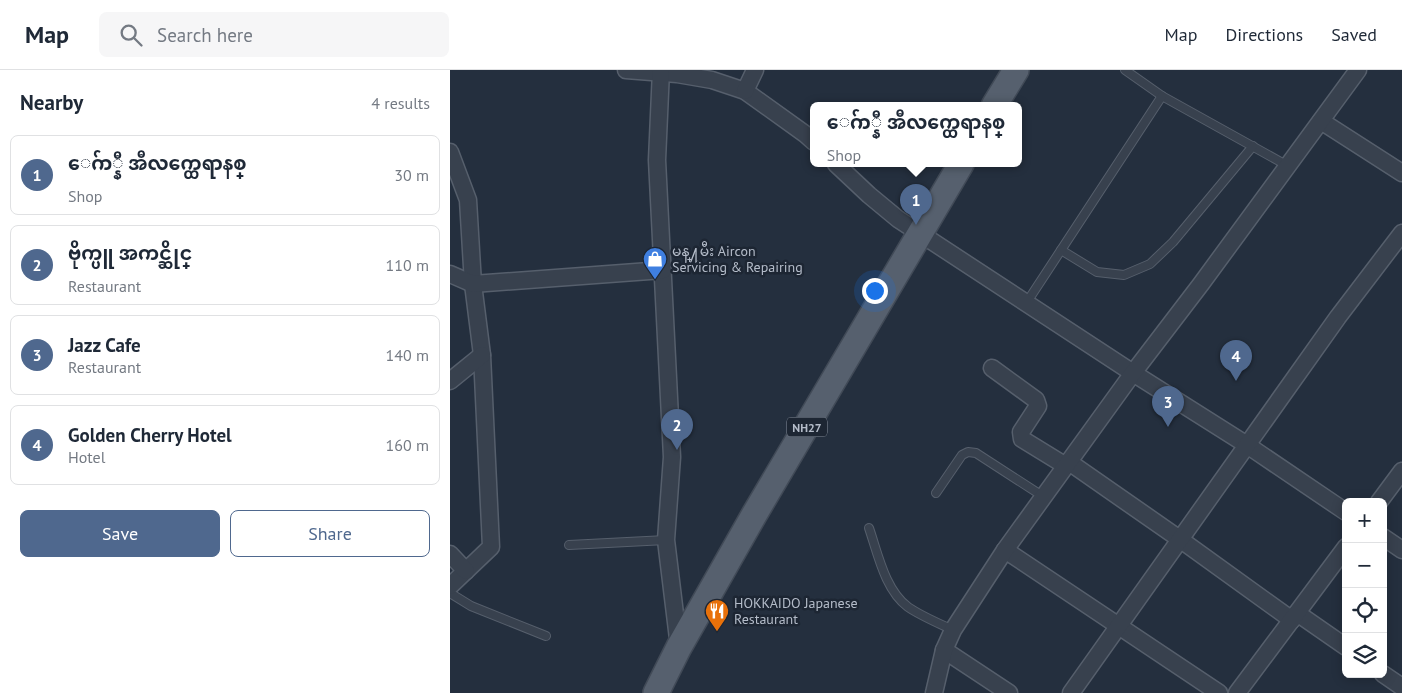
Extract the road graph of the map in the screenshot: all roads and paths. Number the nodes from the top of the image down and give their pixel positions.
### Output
1 (626, 70) edge
2 (755, 70) edge
3 (1125, 70) edge
4 (1358, 70) edge
5 (1012, 71) edge
6 (661, 72) edge
7 (745, 91) junction
8 (1162, 96) junction
9 (996, 102) edge
10 (1321, 121) junction
11 (810, 138) edge
12 (1253, 146) junction
13 (451, 154) edge
14 (1288, 166) junction
15 (839, 167) edge
16 (959, 167) edge
17 (1402, 173) edge
18 (921, 233) junction
19 (1402, 233) edge
20 (1061, 250) junction
21 (663, 270) junction
22 (450, 274) edge
23 (473, 284) junction
24 (1027, 302) junction
25 (482, 355) junction
26 (992, 368) dead end
27 (1133, 373) junction
28 (450, 381) edge
29 (1247, 445) junction
30 (1067, 464) junction
31 (1402, 471) edge
32 (936, 492) dead end
33 (1044, 497) junction
34 (1382, 498) edge
35 (1342, 509) edge
36 (869, 528) dead end
37 (666, 540) junction
38 (1181, 540) junction
39 (1387, 540) edge
40 (569, 545) dead end
41 (1005, 550) junction
42 (1402, 550) edge
43 (1342, 552) edge
44 (450, 554) edge
45 (466, 571) junction
46 (450, 586) edge
47 (450, 593) edge
48 (1295, 617) junction
49 (1118, 625) junction
50 (952, 630) junction
51 (546, 636) dead end
52 (1342, 645) edge
53 (679, 647) junction
54 (944, 650) junction
55 (1387, 677) edge
56 (1402, 687) edge
57 (656, 693) edge
58 (934, 693) edge
59 (1009, 693) edge
60 (1071, 693) edge
61 (1219, 693) edge
62 (1237, 693) edge

1 - 6 street
2 - 7 street
3 - 8 lane
4 - 10 street
5 - 9 main road
6 - 7 street
6 - 21 street
7 - 11 street
8 - 12 lane
8 - 20 lane
10 - 14 street
10 - 17 street
12 - 14 lane
12 - 20 lane
13 - 23 street
14 - 27 street
15 - 18 street
16 - 18 main road, NH27
18 - 24 street
18 - 53 main road, NH27
19 - 29 street
20 - 24 lane
21 - 23 street
21 - 37 street
22 - 23 street
23 - 25 street
24 - 27 street
25 - 28 street
25 - 45 street
26 - 30 street
27 - 29 street
27 - 30 street
29 - 35 street
29 - 38 street
30 - 33 street
30 - 38 street
31 - 34 street
32 - 33 lane
33 - 41 street
36 - 50 lane
37 - 40 lane
37 - 53 street
38 - 48 street
38 - 49 street
39 - 42 street
41 - 49 street
41 - 50 street
43 - 48 street
44 - 45 street
45 - 46 street
47 - 51 lane
48 - 52 street
48 - 62 street
49 - 60 street
49 - 61 street
50 - 54 street
53 - 57 main road, NH27
54 - 58 street
54 - 59 street
55 - 56 street

